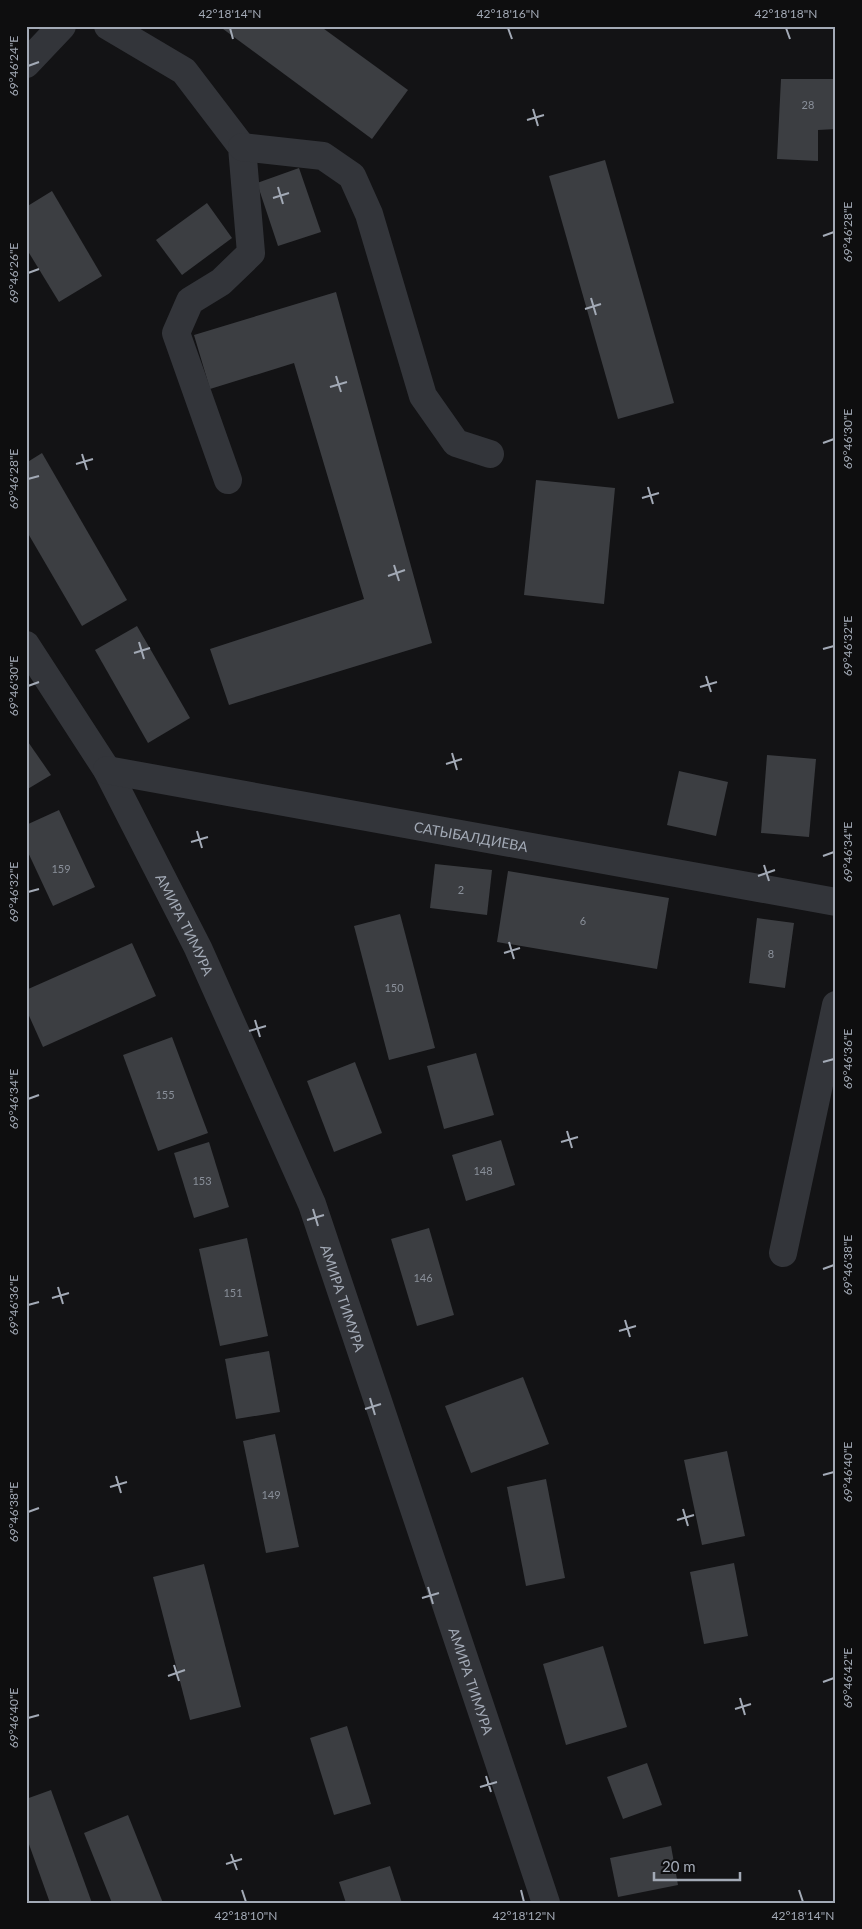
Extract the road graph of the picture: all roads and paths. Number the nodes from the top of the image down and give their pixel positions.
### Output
1 (62, 26) edge
2 (108, 26) edge
3 (26, 64) edge
4 (242, 147) junction
5 (490, 454) dead end
6 (228, 480) dead end
7 (26, 645) edge
8 (107, 770) junction
9 (836, 902) edge
10 (836, 1005) edge
11 (783, 1253) dead end
12 (546, 1903) edge

1 - 3 street
2 - 4 street
4 - 5 street
4 - 6 street
7 - 8 street, АМИРА ТИМУРА
8 - 9 street, САТЫБАЛДИЕВА
8 - 12 street, АМИРА ТИМУРА
10 - 11 street

